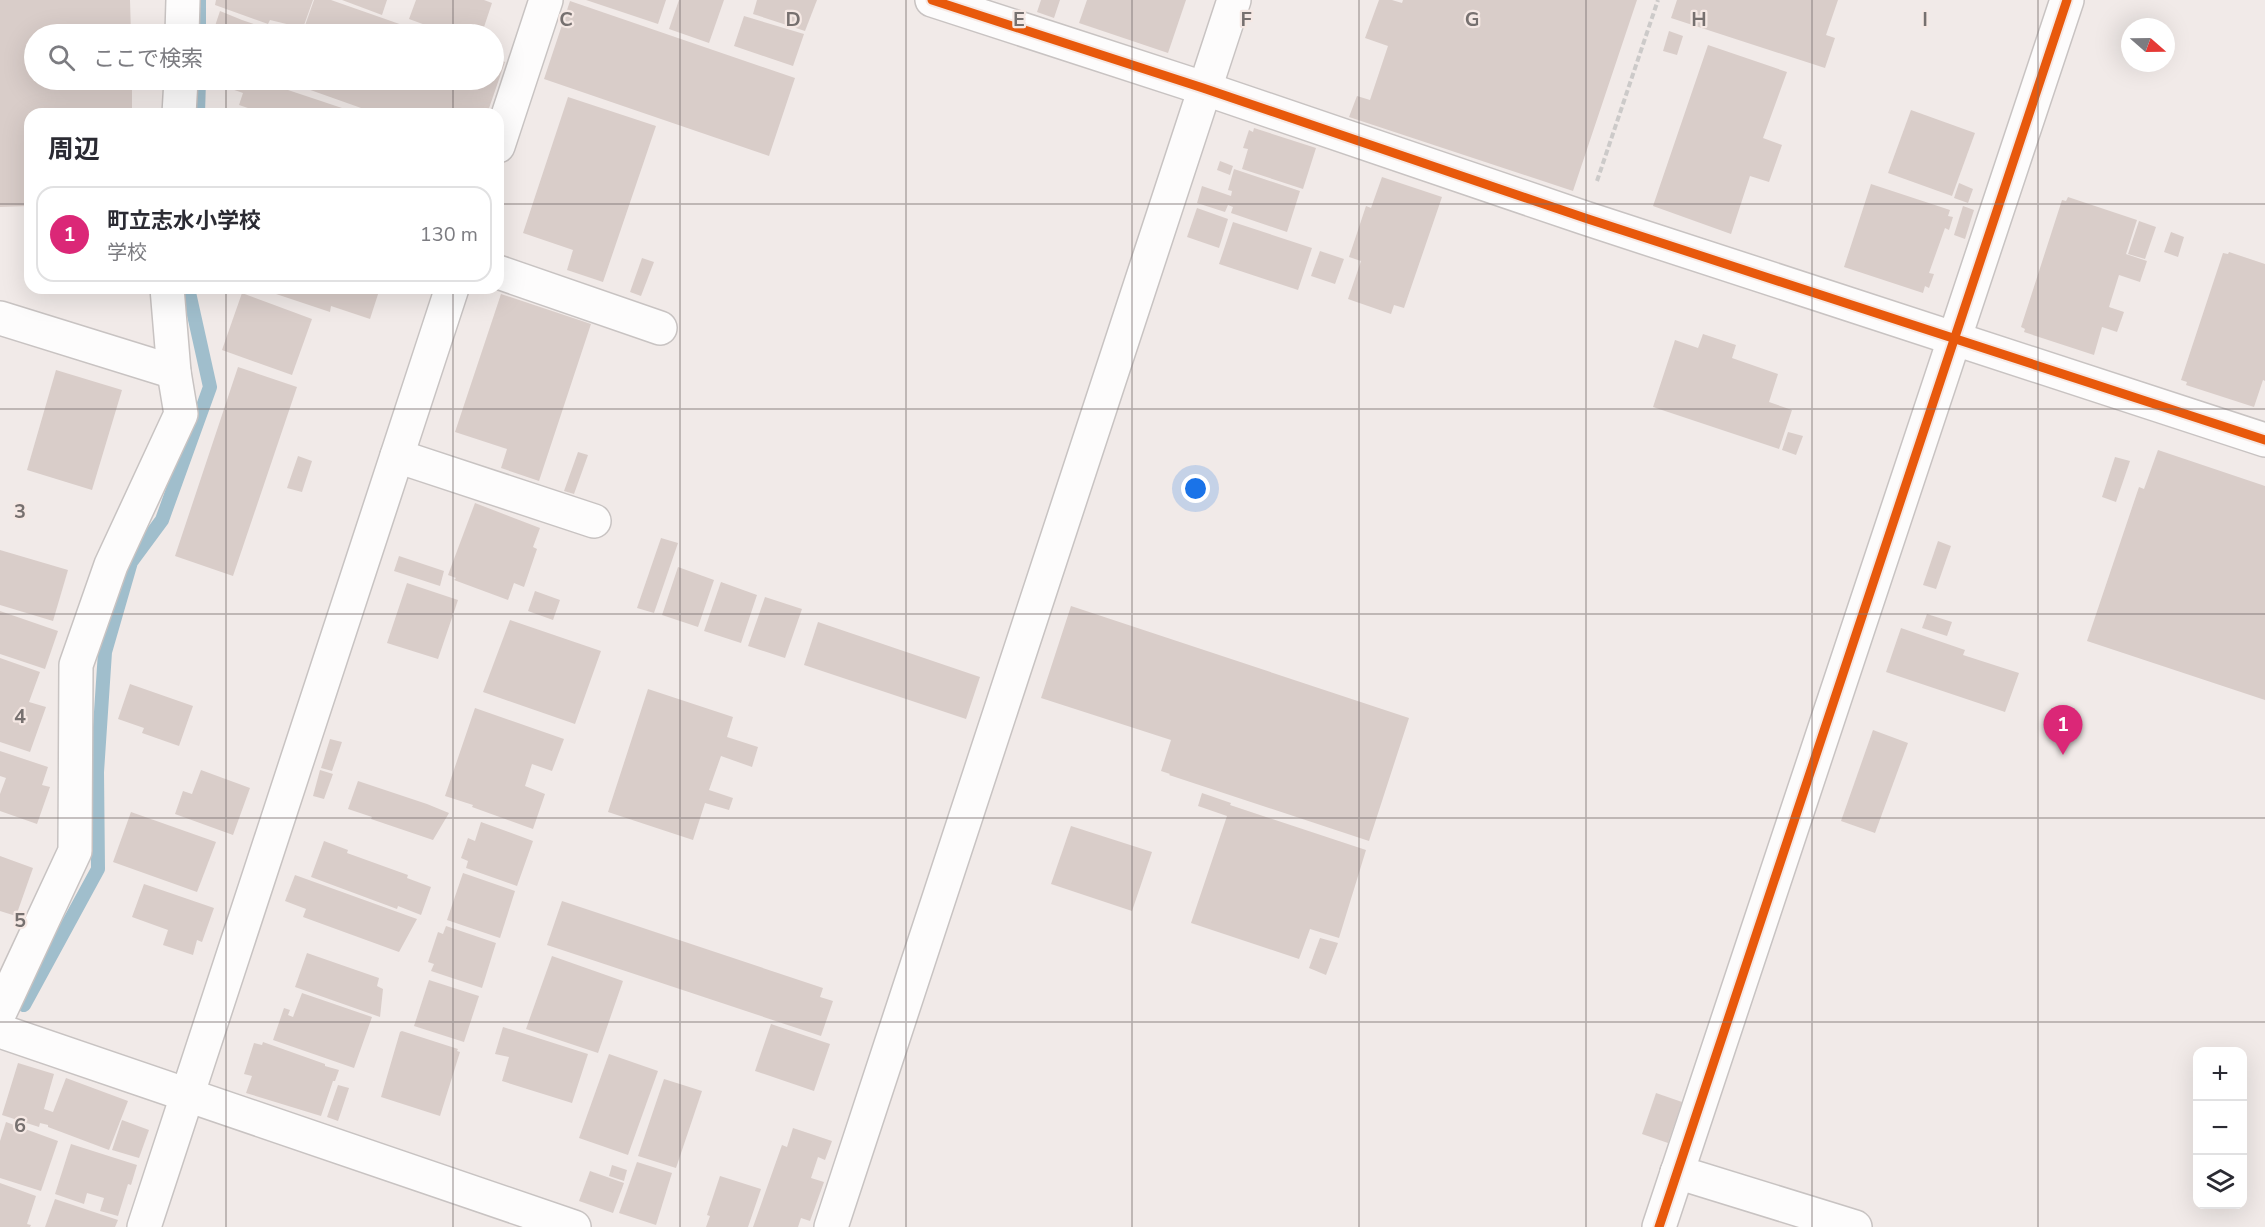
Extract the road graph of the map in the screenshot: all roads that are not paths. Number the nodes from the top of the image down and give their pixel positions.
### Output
1 (183, 0) edge
2 (546, 0) edge
3 (932, 0) edge
4 (1234, 0) edge
5 (2067, 0) edge
6 (182, 24) edge
7 (1203, 88) junction
8 (180, 90) edge
9 (179, 108) edge
10 (504, 128) edge
11 (504, 274) edge
12 (168, 294) edge
13 (450, 294) edge
14 (0, 318) edge
15 (660, 328) dead end
16 (1954, 339) junction
17 (174, 372) junction
18 (2265, 440) edge
19 (397, 456) junction
20 (594, 521) dead end
21 (0, 1012) edge
22 (0, 1031) edge
23 (188, 1094) junction
24 (1677, 1172) junction
25 (144, 1227) edge
26 (574, 1227) edge
27 (831, 1227) edge
28 (1659, 1227) edge
29 (1855, 1227) edge

1 - 6 street
2 - 10 street
3 - 7 street
4 - 7 street
5 - 16 street
7 - 16 street
7 - 27 street
8 - 9 street
11 - 15 street
12 - 17 street
13 - 19 street
14 - 17 street
16 - 18 street
16 - 24 street
17 - 21 street
19 - 20 street
19 - 23 street
22 - 23 street
23 - 25 street
23 - 26 street
24 - 28 street
24 - 29 street

